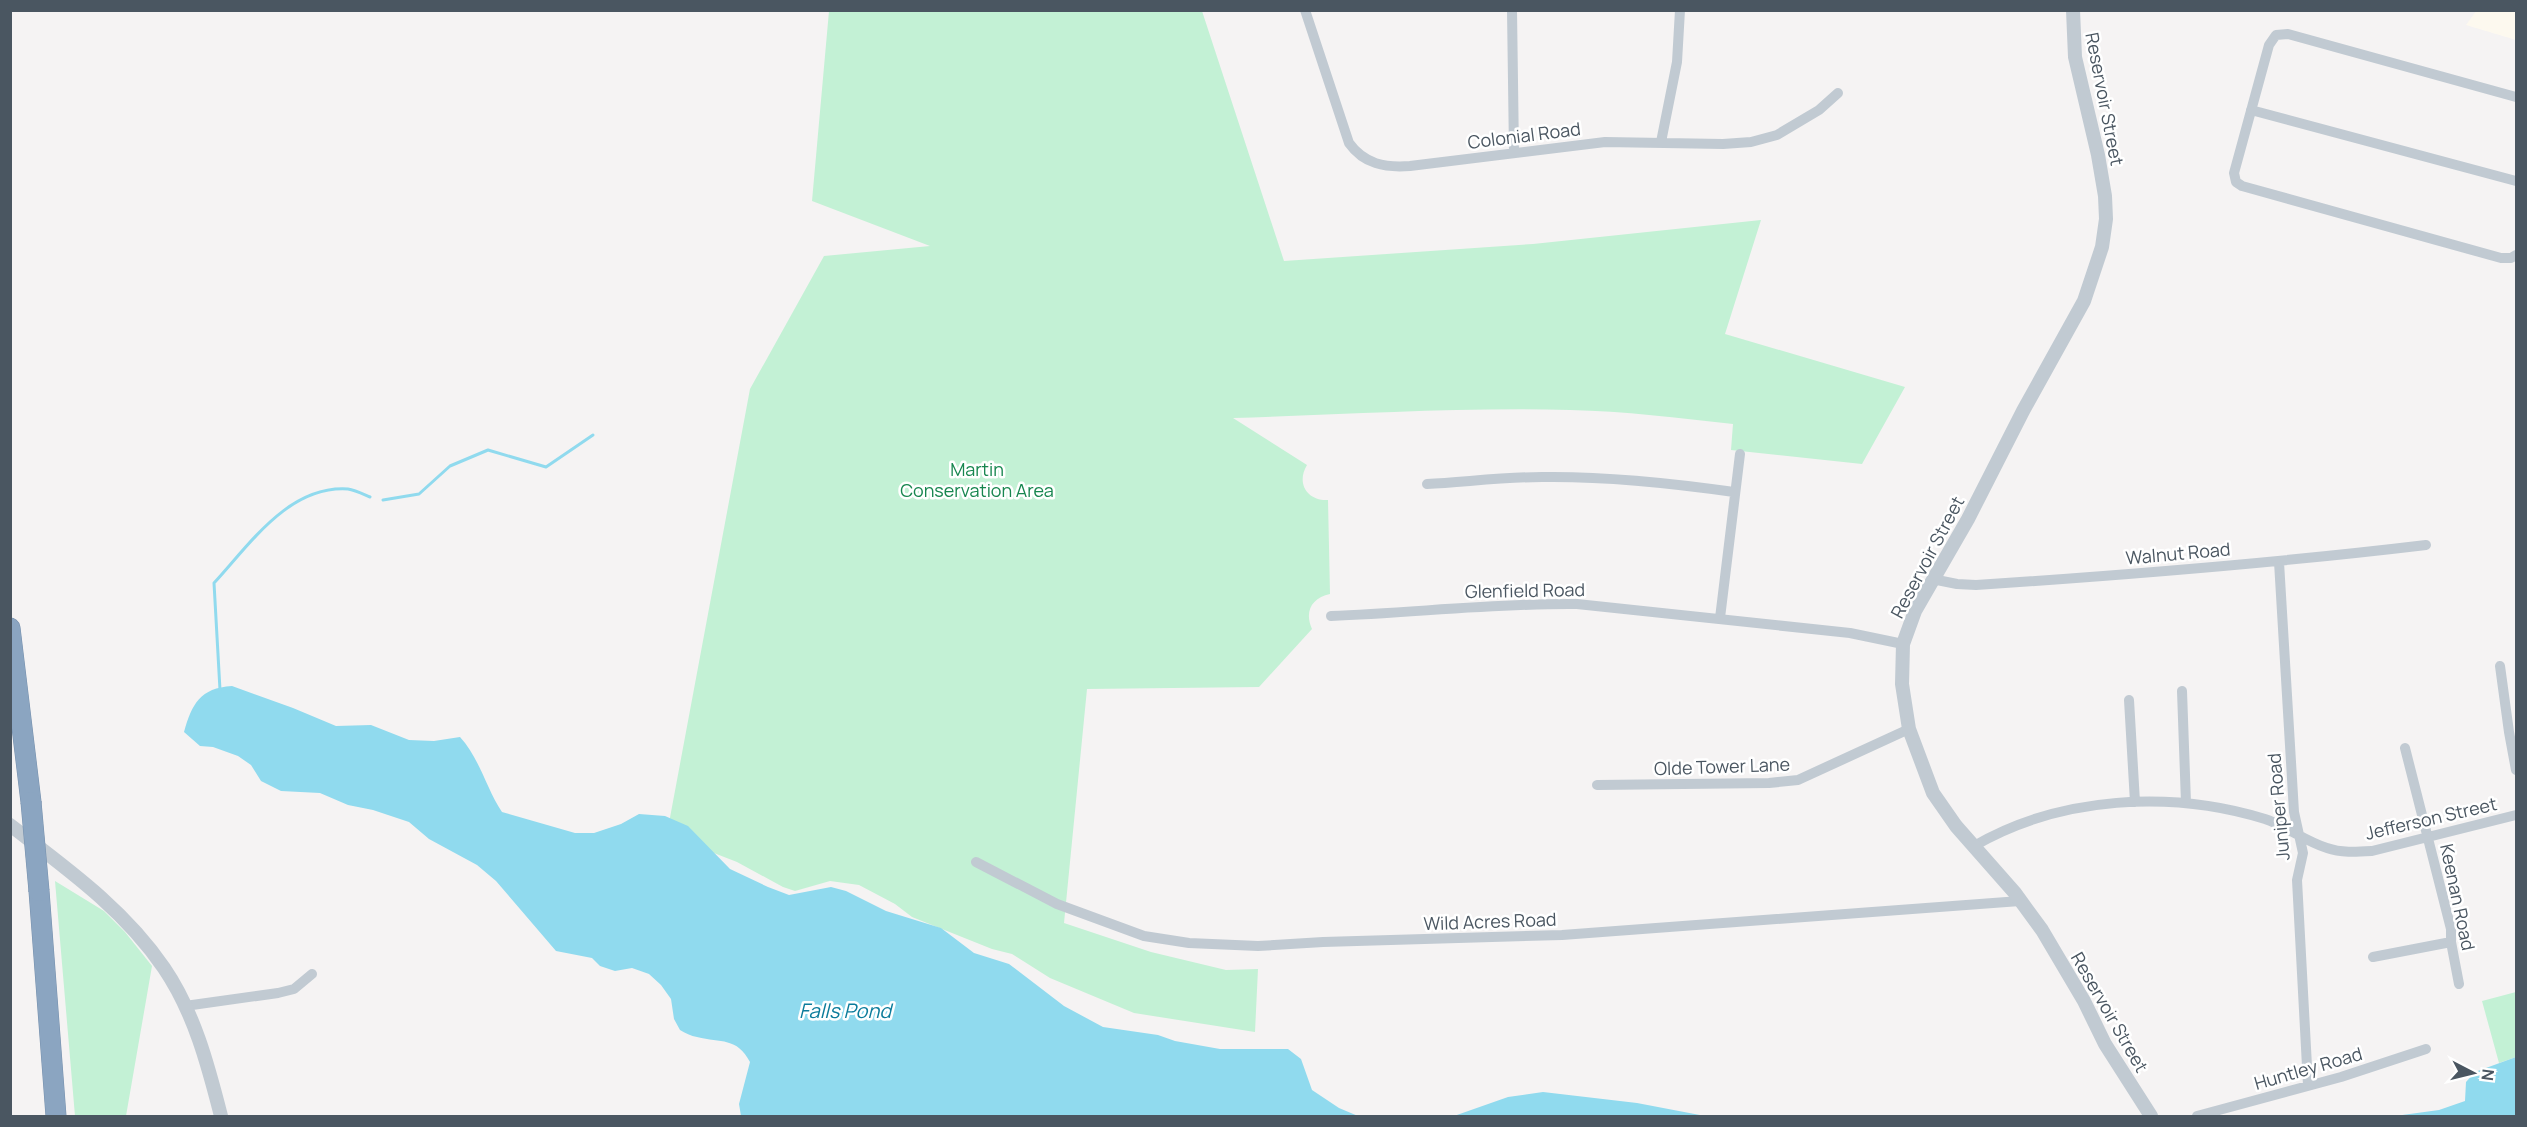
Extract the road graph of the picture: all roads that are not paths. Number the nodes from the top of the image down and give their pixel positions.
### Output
1 (1305, 10) edge
2 (1512, 10) edge
3 (1680, 10) edge
4 (2073, 10) edge
5 (1838, 93) dead end
6 (2517, 97) edge
7 (2251, 110) junction
8 (1661, 142) junction
9 (1515, 153) junction
10 (2517, 181) edge
11 (2517, 255) edge
12 (1740, 454) dead end
13 (1427, 484) dead end
14 (1734, 492) junction
15 (2426, 545) dead end
16 (2279, 562) junction
17 (1932, 579) junction
18 (1331, 616) dead end
19 (1720, 618) junction
20 (10, 628) edge
21 (1903, 644) junction
22 (2500, 666) dead end
23 (2182, 691) dead end
24 (2129, 700) dead end
25 (1909, 729) junction
26 (2405, 748) dead end
27 (2517, 770) edge
28 (1597, 785) dead end
29 (2135, 802) junction
30 (2186, 803) junction
31 (2517, 815) edge
32 (10, 825) edge
33 (2299, 835) junction
34 (2429, 837) junction
35 (1974, 846) junction
36 (976, 862) dead end
37 (2020, 901) junction
38 (2451, 942) junction
39 (2373, 957) dead end
40 (312, 974) dead end
41 (2459, 984) dead end
42 (185, 1006) junction
43 (2426, 1049) dead end
44 (2308, 1085) junction
45 (56, 1116) edge
46 (221, 1116) edge
47 (2151, 1116) edge
48 (2197, 1116) edge

1 - 9 street, Colonial Road
2 - 9 street
3 - 8 street
4 - 17 street, Reservoir Street
5 - 8 street, Colonial Road
6 - 7 street
7 - 10 street
7 - 11 street
8 - 9 street, Colonial Road
12 - 14 street
13 - 14 street
14 - 19 street
15 - 16 street, Walnut Road
16 - 17 street, Walnut Road
16 - 33 street, Juniper Road
17 - 21 street, Reservoir Street
18 - 19 street, Glenfield Road
19 - 21 street, Glenfield Road
20 - 45 highway, bridge
21 - 25 street, Reservoir Street
22 - 27 street
23 - 30 street
24 - 29 street
25 - 28 street, Olde Tower Lane
25 - 35 street, Reservoir Street
26 - 34 street, Keenan Road
29 - 30 street, Jefferson Street
29 - 35 street, Jefferson Street
30 - 33 street, Jefferson Street
31 - 34 street, Jefferson Street
32 - 42 street
33 - 34 street, Jefferson Street
33 - 44 street, Juniper Road
34 - 38 street, Keenan Road
35 - 37 street, Reservoir Street
36 - 37 street, Wild Acres Road
37 - 47 street, Reservoir Street
38 - 39 street
38 - 41 street, Keenan Road
40 - 42 street
42 - 46 street
43 - 44 street, Huntley Road
44 - 48 street, Huntley Road

